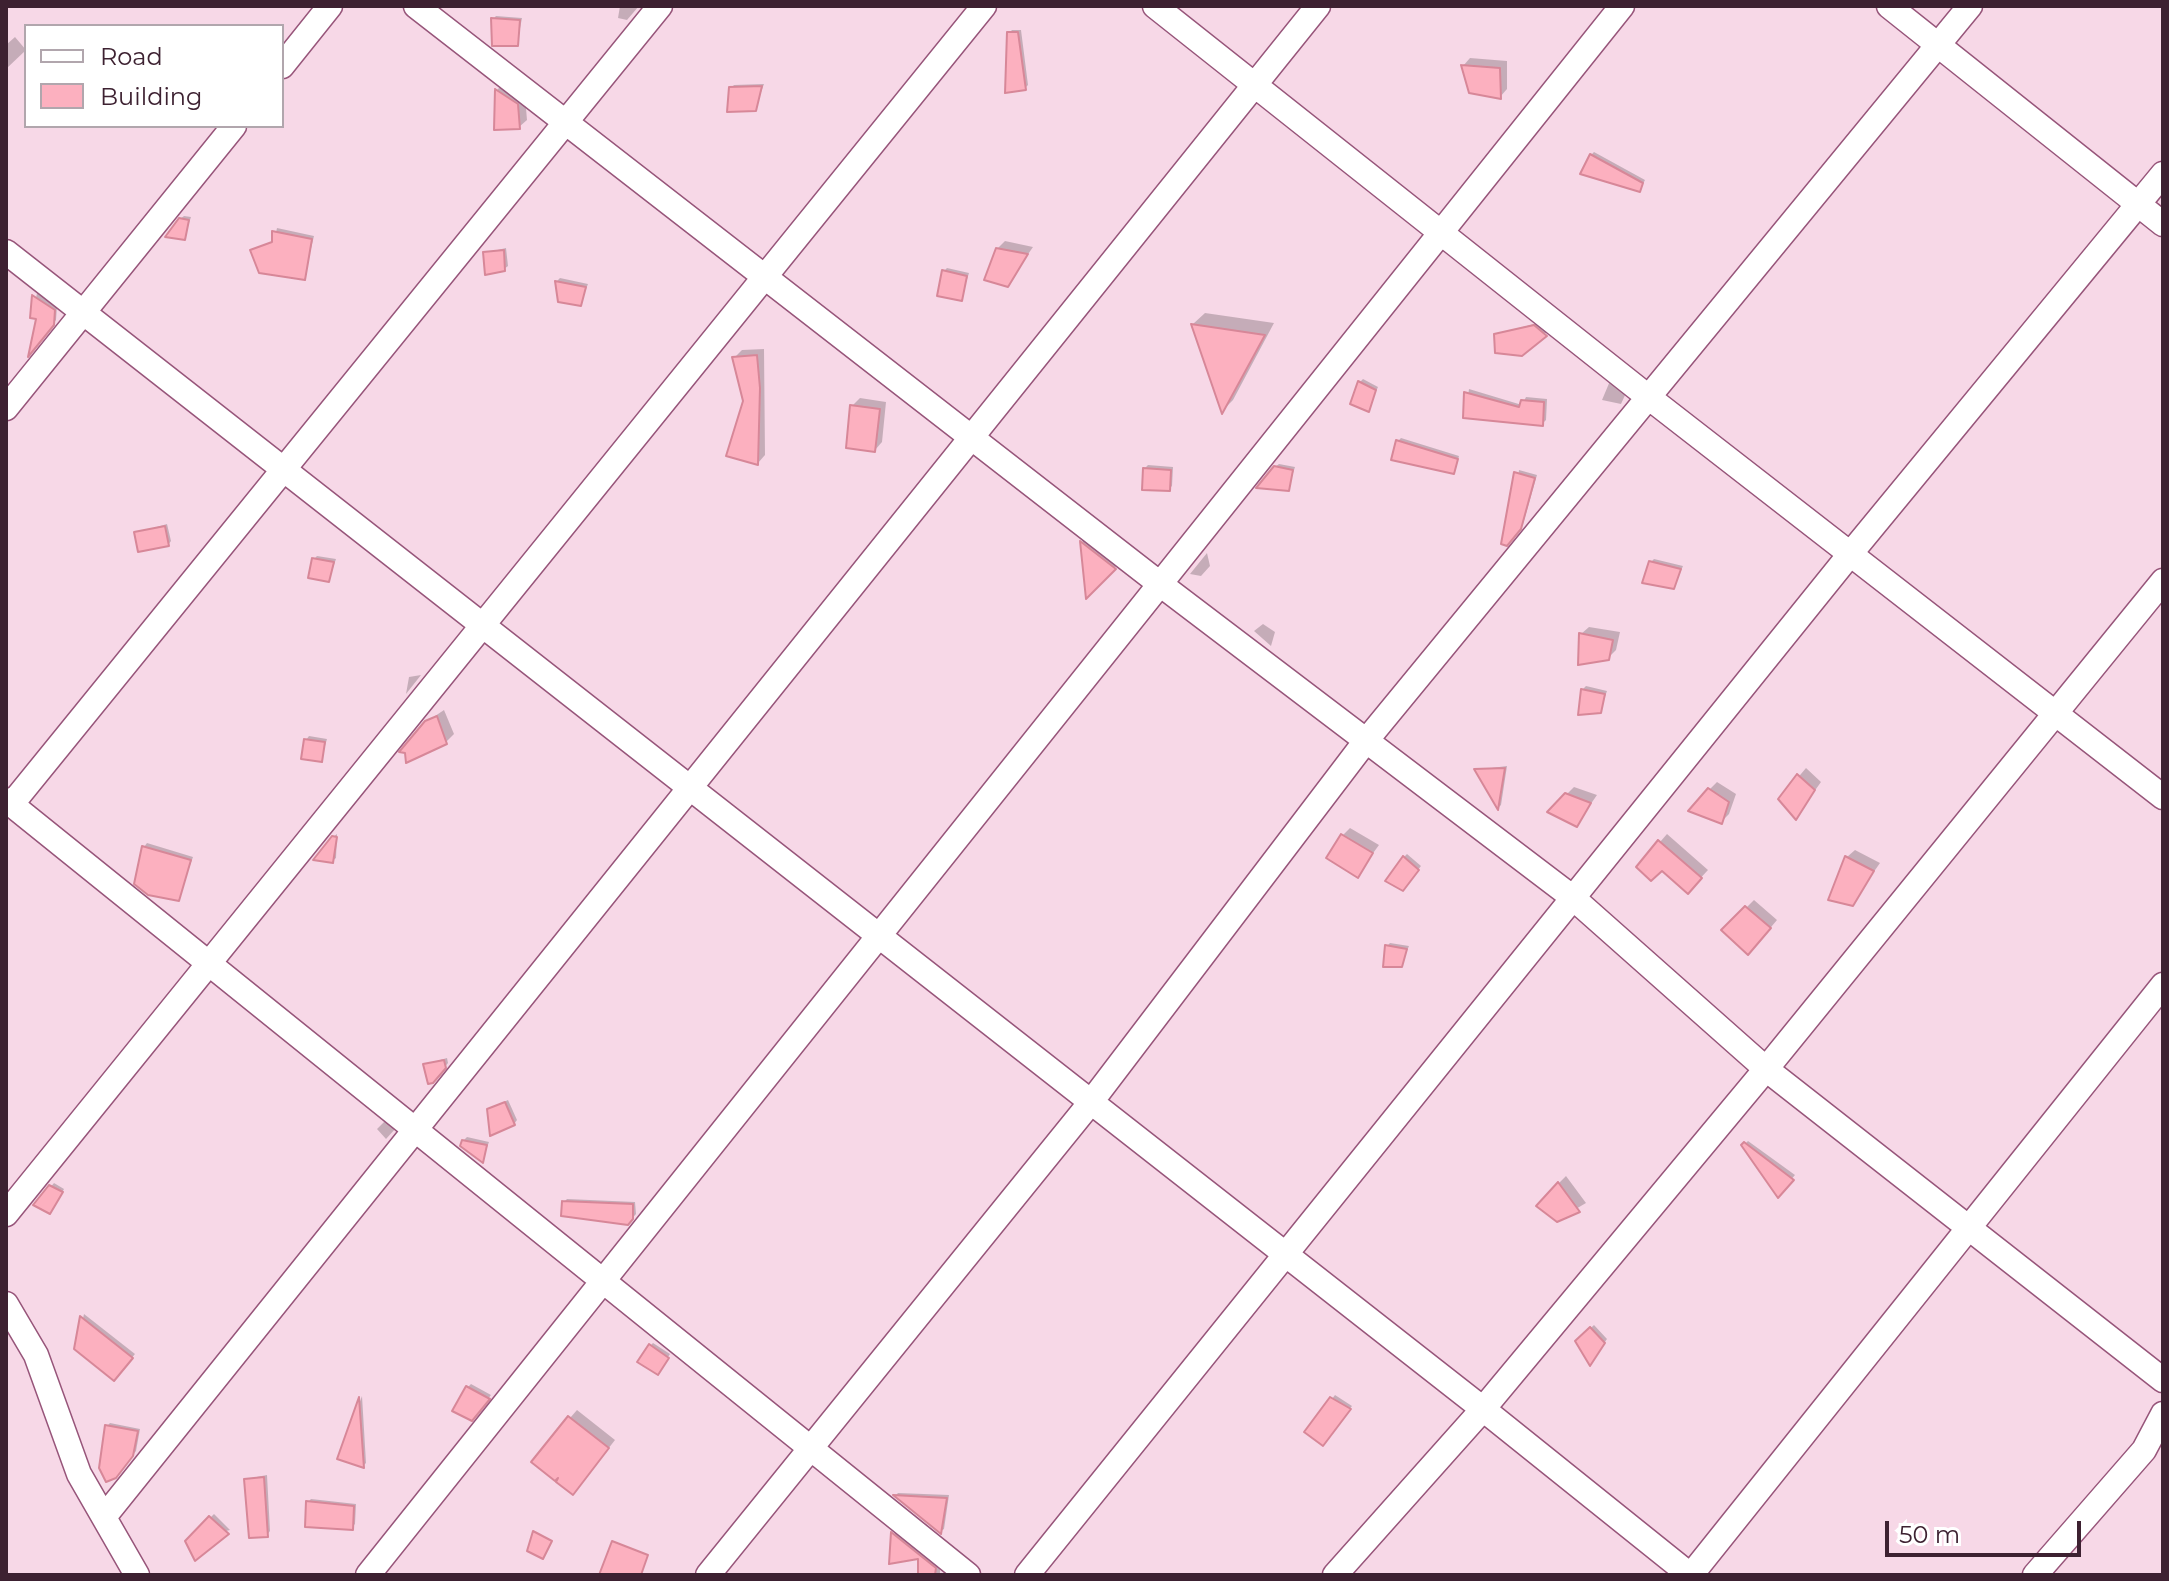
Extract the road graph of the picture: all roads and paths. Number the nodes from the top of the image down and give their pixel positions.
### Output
1 (330, 6) edge
2 (416, 6) edge
3 (660, 6) edge
4 (984, 6) edge
5 (1155, 6) edge
6 (1318, 6) edge
7 (1622, 6) edge
8 (1889, 6) edge
9 (1970, 6) edge
10 (1938, 45) junction
11 (284, 64) edge
12 (1255, 85) junction
13 (566, 123) junction
14 (232, 128) edge
15 (2163, 174) edge
16 (2138, 205) junction
17 (2163, 224) edge
18 (1441, 233) junction
19 (6, 252) edge
20 (764, 277) junction
21 (83, 313) junction
22 (1647, 396) junction
23 (6, 408) edge
24 (971, 438) junction
25 (283, 470) junction
26 (1851, 553) junction
27 (2163, 581) edge
28 (1160, 584) junction
29 (482, 625) junction
30 (2054, 711) junction
31 (1365, 742) junction
32 (690, 788) junction
33 (2163, 797) edge
34 (9, 802) edge
35 (1572, 897) junction
36 (879, 936) junction
37 (208, 963) junction
38 (2163, 985) edge
39 (1766, 1069) junction
40 (1091, 1102) junction
41 (415, 1130) junction
42 (6, 1214) edge
43 (1968, 1228) junction
44 (1286, 1254) junction
45 (603, 1281) junction
46 (6, 1304) edge
47 (2163, 1380) edge
48 (1483, 1409) junction
49 (2163, 1414) edge
50 (813, 1450) junction
51 (104, 1517) junction
52 (137, 1575) edge
53 (368, 1575) edge
54 (708, 1575) edge
55 (968, 1575) edge
56 (1027, 1575) edge
57 (1335, 1575) edge
58 (1690, 1575) edge
59 (2035, 1575) edge

1 - 11 street
2 - 13 street
3 - 13 street
4 - 20 street
5 - 12 street
6 - 12 street
7 - 18 street
8 - 10 street
9 - 10 street
10 - 16 street
10 - 22 street
12 - 18 street
12 - 24 street
13 - 20 street
13 - 25 street
14 - 21 street
15 - 16 street
16 - 17 street
16 - 26 street
18 - 22 street
18 - 28 street
19 - 21 street
20 - 24 street
20 - 29 street
21 - 23 street
21 - 25 street
22 - 26 street
22 - 31 street
24 - 28 street
24 - 32 street
25 - 29 street
25 - 34 street
26 - 30 street
26 - 35 street
27 - 30 street
28 - 31 street
28 - 36 street
29 - 32 street
29 - 37 street
30 - 33 street
30 - 39 street
31 - 35 street
31 - 40 street
32 - 36 street
32 - 41 street
34 - 37 street
35 - 39 street
35 - 44 street
36 - 40 street
36 - 45 street
37 - 41 street
37 - 42 street
38 - 43 street
39 - 43 street
39 - 48 street
40 - 44 street
40 - 50 street
41 - 45 street
41 - 51 street
43 - 47 street
43 - 58 street
44 - 48 street
44 - 56 street
45 - 50 street
45 - 53 street
46 - 51 street
48 - 57 street
48 - 58 street
49 - 59 street
50 - 54 street
50 - 55 street
51 - 52 street

